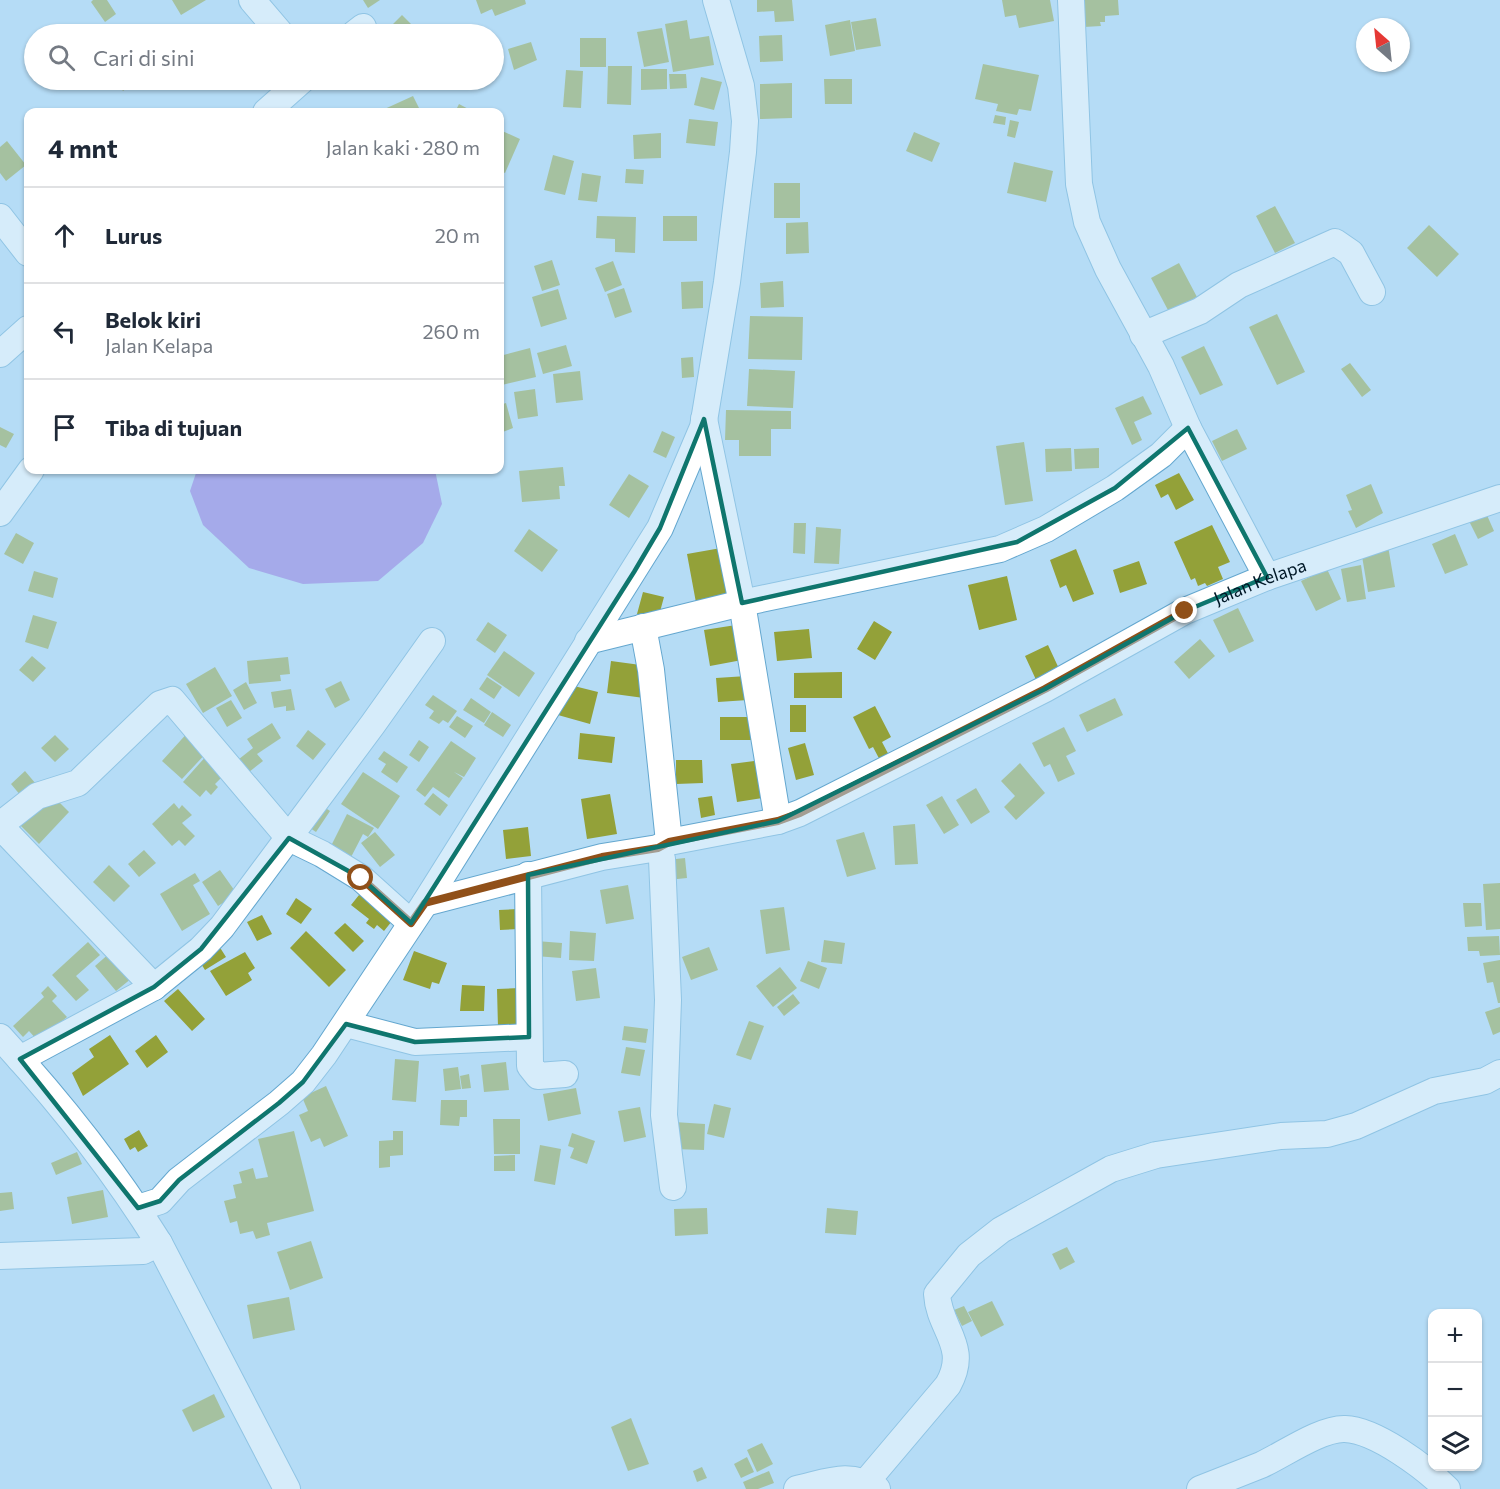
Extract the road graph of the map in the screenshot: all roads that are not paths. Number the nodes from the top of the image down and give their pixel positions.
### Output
1 (252, 0) edge
2 (716, 0) edge
3 (1071, 0) edge
4 (272, 24) edge
5 (291, 90) edge
6 (270, 108) edge
7 (0, 217) edge
8 (24, 248) edge
9 (1372, 292) dead end
10 (24, 332) edge
11 (1143, 335) junction
12 (0, 354) edge
13 (704, 419) junction
14 (1188, 428) junction
15 (28, 474) edge
16 (1500, 498) edge
17 (0, 513) edge
18 (1267, 578) junction
19 (742, 603) junction
20 (643, 627) junction
21 (432, 641) dead end
22 (588, 641) junction
23 (778, 821) junction
24 (0, 825) edge
25 (289, 838) junction
26 (664, 845) junction
27 (528, 875) junction
28 (418, 913) junction
29 (154, 987) junction
30 (346, 1024) junction
31 (0, 1037) edge
32 (529, 1037) junction
33 (20, 1059) junction
34 (1500, 1073) edge
35 (565, 1074) dead end
36 (673, 1187) dead end
37 (138, 1208) junction
38 (159, 1243) junction
39 (0, 1256) edge
40 (872, 1485) edge
41 (288, 1489) edge
42 (797, 1489) edge
43 (1200, 1489) edge
44 (1447, 1489) edge

1 - 4 street
2 - 13 street
3 - 11 street
5 - 6 street
7 - 8 street
9 - 11 street
10 - 12 street
11 - 14 street
13 - 19 street
13 - 22 street
14 - 18 street
14 - 19 street
15 - 17 street
16 - 18 street, Jalan Kelapa
18 - 23 street, Jalan Kelapa
19 - 20 street
19 - 23 street
20 - 22 street
20 - 26 street
21 - 25 street
22 - 28 street
23 - 26 street, Jalan Kelapa
24 - 25 street
24 - 29 street
25 - 28 street
25 - 29 street
26 - 27 street, Jalan Kelapa
26 - 36 street
27 - 28 street, Jalan Kelapa
27 - 32 street
28 - 30 street
29 - 33 street
30 - 32 street
30 - 37 street
31 - 33 street
32 - 35 street
33 - 37 street
34 - 40 street
37 - 38 street
38 - 39 street
38 - 41 street
40 - 42 street
43 - 44 street

